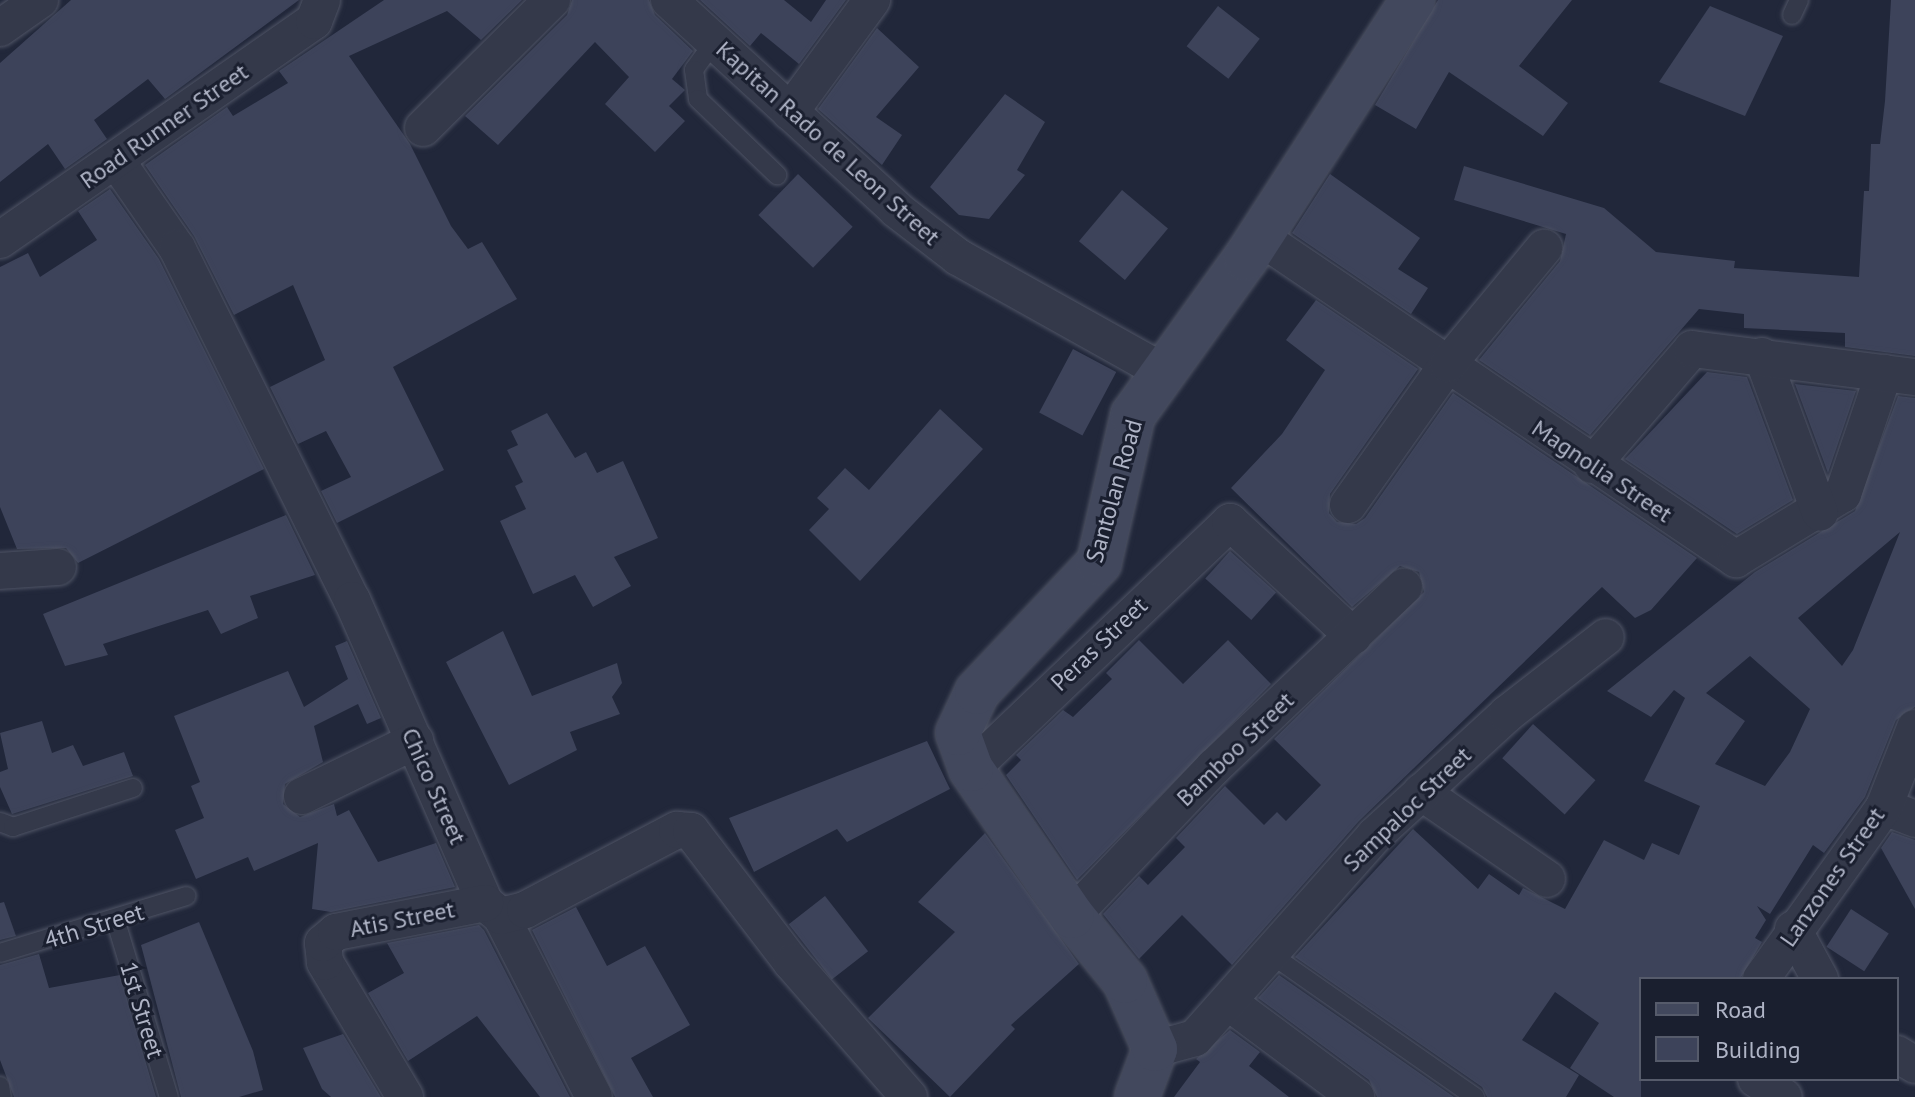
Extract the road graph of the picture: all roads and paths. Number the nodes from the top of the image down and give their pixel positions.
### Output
1 (40, 0) edge
2 (552, 0) edge
3 (669, 0) edge
4 (872, 0) edge
5 (1413, 0) edge
6 (322, 3) edge
7 (0, 28) edge
8 (714, 42) junction
9 (790, 112) junction
10 (423, 128) dead end
11 (116, 160) junction
12 (777, 175) dead end
13 (1260, 237) junction
14 (0, 240) edge
15 (1544, 248) dead end
16 (1762, 356) junction
17 (1448, 364) junction
18 (1162, 371) junction
19 (1900, 375) edge
20 (1592, 465) junction
21 (1348, 505) dead end
22 (1820, 513) junction
23 (58, 567) dead end
24 (0, 571) edge
25 (1404, 587) dead end
26 (1353, 636) junction
27 (1606, 637) dead end
28 (1915, 728) edge
29 (415, 741) junction
30 (971, 769) junction
31 (133, 788) dead end
32 (1421, 792) junction
33 (302, 796) dead end
34 (1899, 813) edge
35 (0, 822) edge
36 (1547, 879) dead end
37 (187, 896) dead end
38 (493, 909) junction
39 (1072, 916) junction
40 (116, 922) junction
41 (1793, 929) junction
42 (0, 953) edge
43 (1272, 955) junction
44 (1762, 977) edge
45 (1819, 977) edge
46 (1231, 1004) junction
47 (1155, 1049) junction
48 (1759, 1081) edge
49 (0, 1086) edge
50 (2, 1097) edge
51 (169, 1097) edge
52 (405, 1097) edge
53 (594, 1097) edge
54 (909, 1097) edge
55 (1137, 1097) edge
56 (1356, 1097) edge
57 (1475, 1097) edge
58 (1784, 1097) edge

1 - 7 street
2 - 10 street
3 - 8 street, Kapitan Rado de Leon Street
4 - 9 street
5 - 13 street, Santolan Road
6 - 11 street, Road Runner Street
8 - 9 street, Kapitan Rado de Leon Street
8 - 12 lane
9 - 18 street, Kapitan Rado de Leon Street
11 - 14 street, Road Runner Street
11 - 29 street, Chico Street
13 - 17 street, Magnolia Street
13 - 18 street, Santolan Road
15 - 17 street
16 - 19 street
16 - 20 street
16 - 22 street
17 - 20 street, Magnolia Street
17 - 21 street
18 - 30 street, Santolan Road
19 - 22 street, Magnolia Street
20 - 22 street, Magnolia Street
23 - 24 street
25 - 26 street, Bamboo Street
26 - 30 street, Peras Street
26 - 39 street, Bamboo Street
27 - 32 street, Sampaloc Street
28 - 34 street, Lanzones Street
29 - 33 street
29 - 38 street, Chico Street
30 - 39 street, Santolan Road
31 - 35 lane
32 - 36 street
32 - 43 street, Sampaloc Street
34 - 41 street, Lanzones Street
37 - 40 lane, 4th Street
38 - 52 street, Atis Street
38 - 53 street, Chico Street
38 - 54 street
39 - 47 street, Santolan Road
40 - 42 lane, 4th Street
40 - 51 lane, 1st Street
41 - 44 street, Lanzones Street
41 - 45 street
43 - 46 street, Sampaloc Street
43 - 57 lane
46 - 47 street, Sampaloc Street
46 - 56 street
47 - 55 street
48 - 58 street
49 - 50 lane

